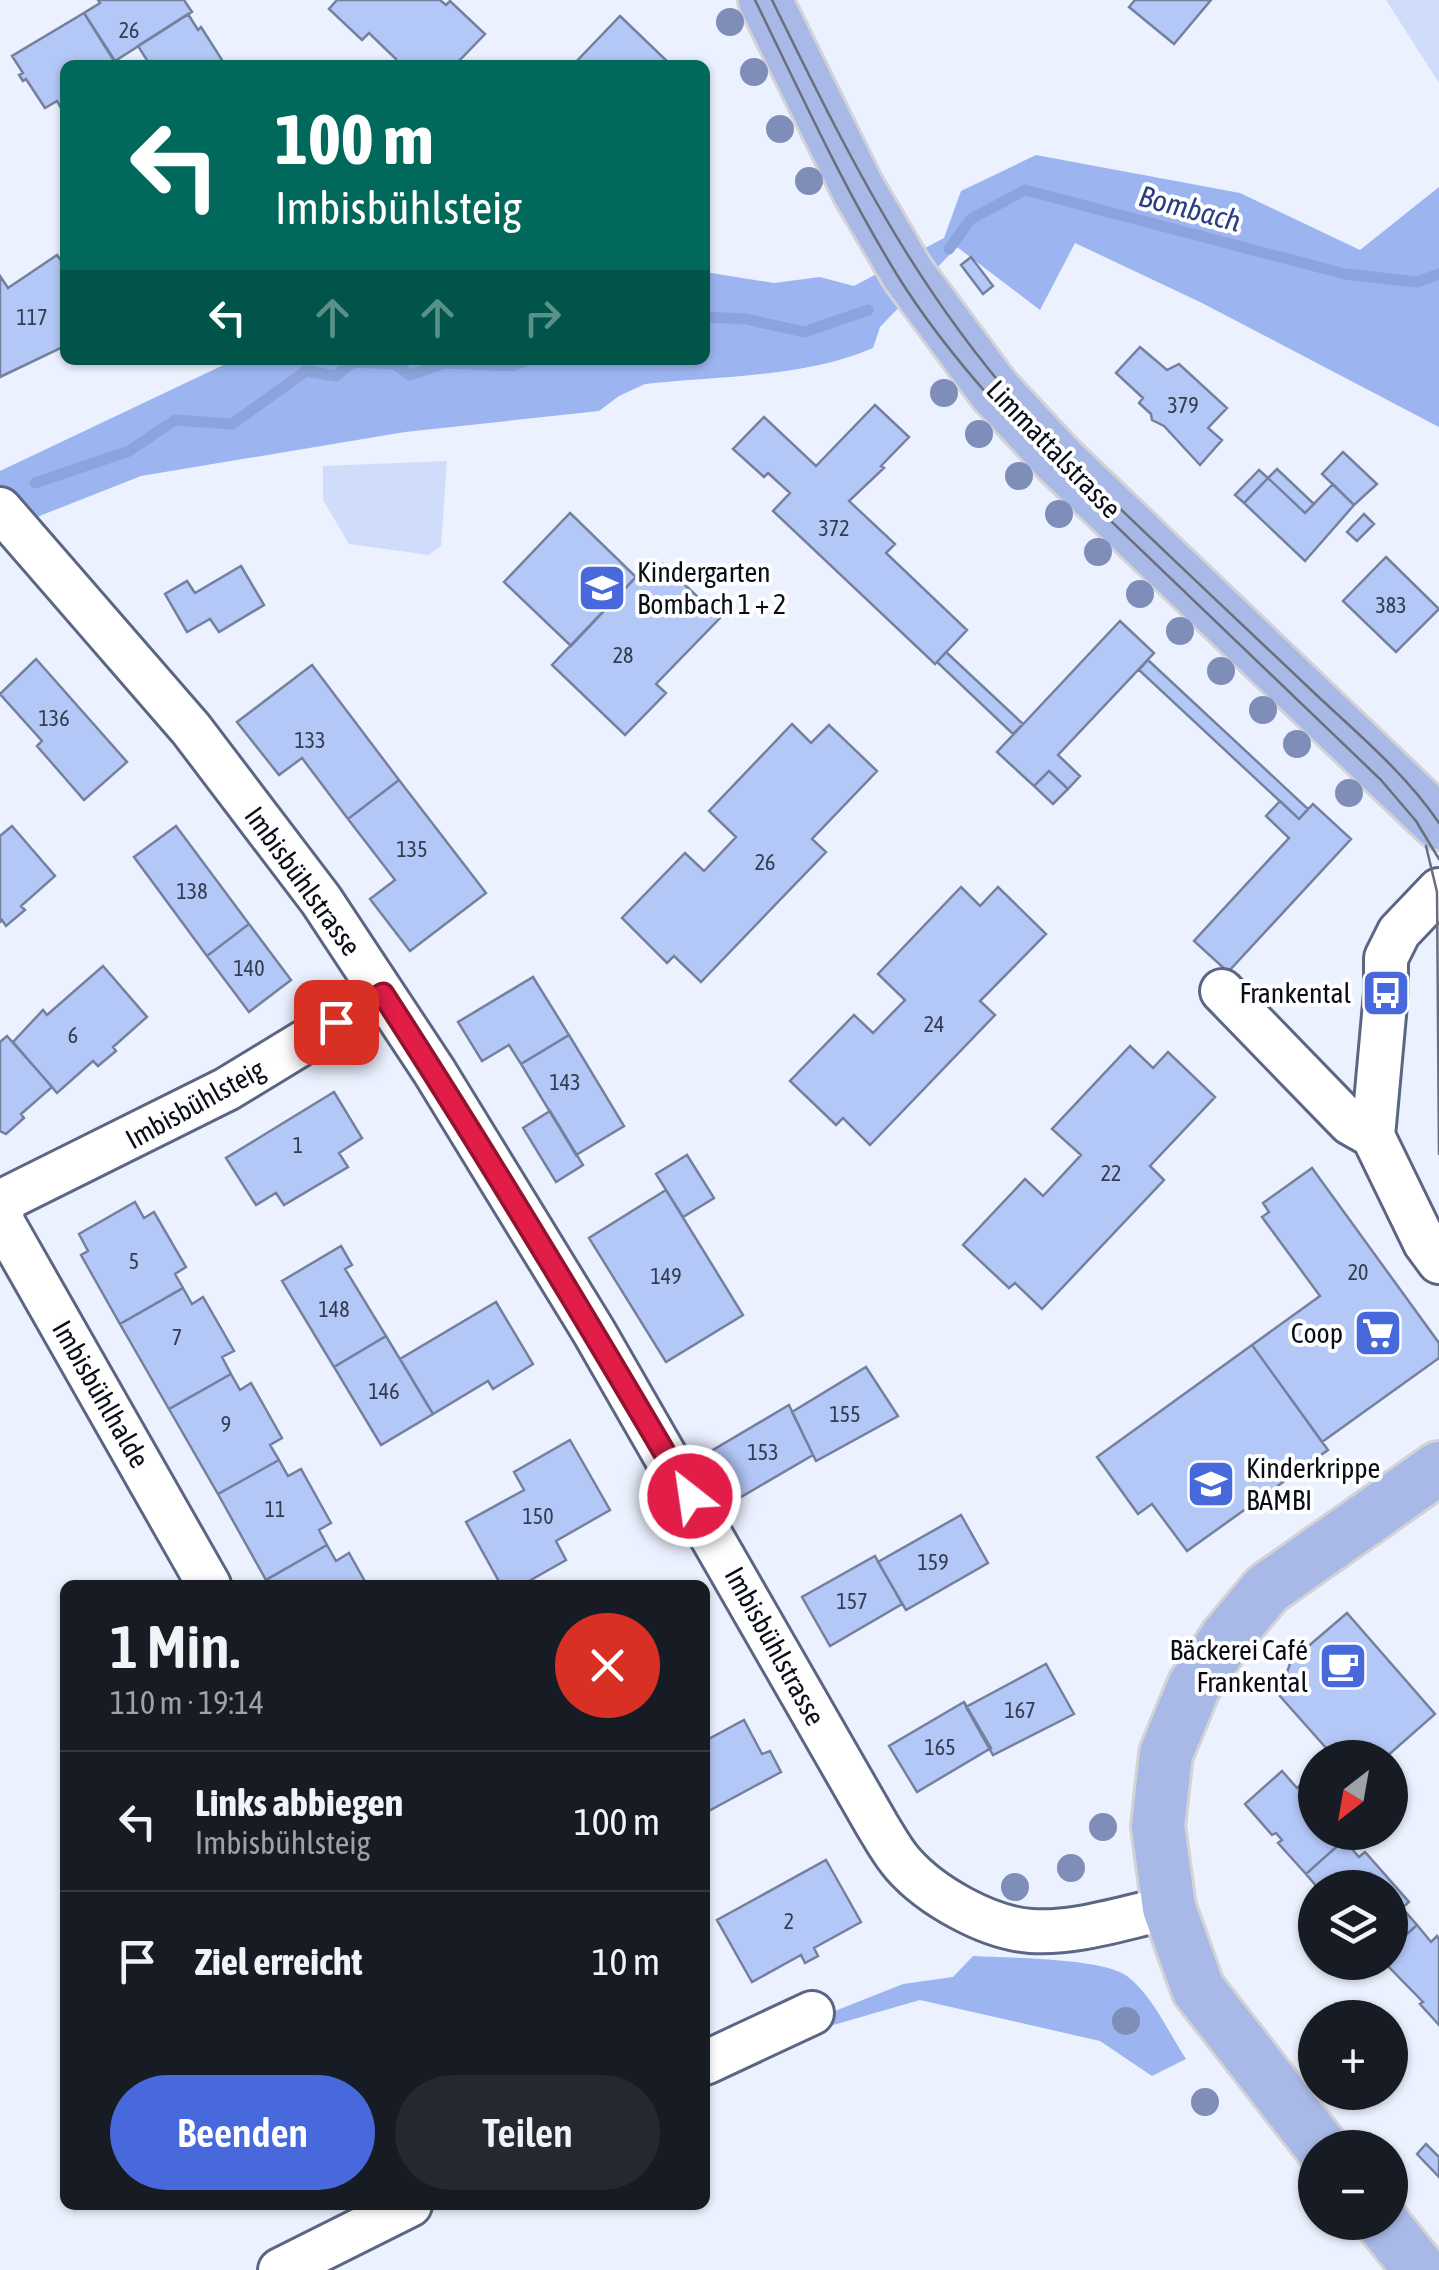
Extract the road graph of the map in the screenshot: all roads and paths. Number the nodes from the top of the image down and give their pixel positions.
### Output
1 (765, 0) edge
2 (0, 509) edge
3 (1439, 823) edge
4 (1439, 890) edge
5 (1222, 992) dead end
6 (383, 994) junction
7 (1373, 1136) junction
8 (1, 1201) edge
9 (1439, 1262) edge
10 (1439, 1468) edge
11 (206, 1580) edge
12 (1169, 1908) junction
13 (812, 2013) dead end
14 (710, 2061) edge
15 (1308, 2130) edge
16 (400, 2210) edge
17 (1396, 2240) edge
18 (280, 2270) edge
19 (1420, 2270) edge

1 - 3 main road, Limmattalstrasse
2 - 6 street, Imbisbühlstrasse
4 - 7 street
5 - 7 street
6 - 8 street, Imbisbühlsteig
6 - 12 street, Imbisbühlstrasse
7 - 9 street
8 - 11 street, Imbisbühlhalde
10 - 12 main road
12 - 15 main road
13 - 14 street
16 - 18 street
17 - 19 main road

